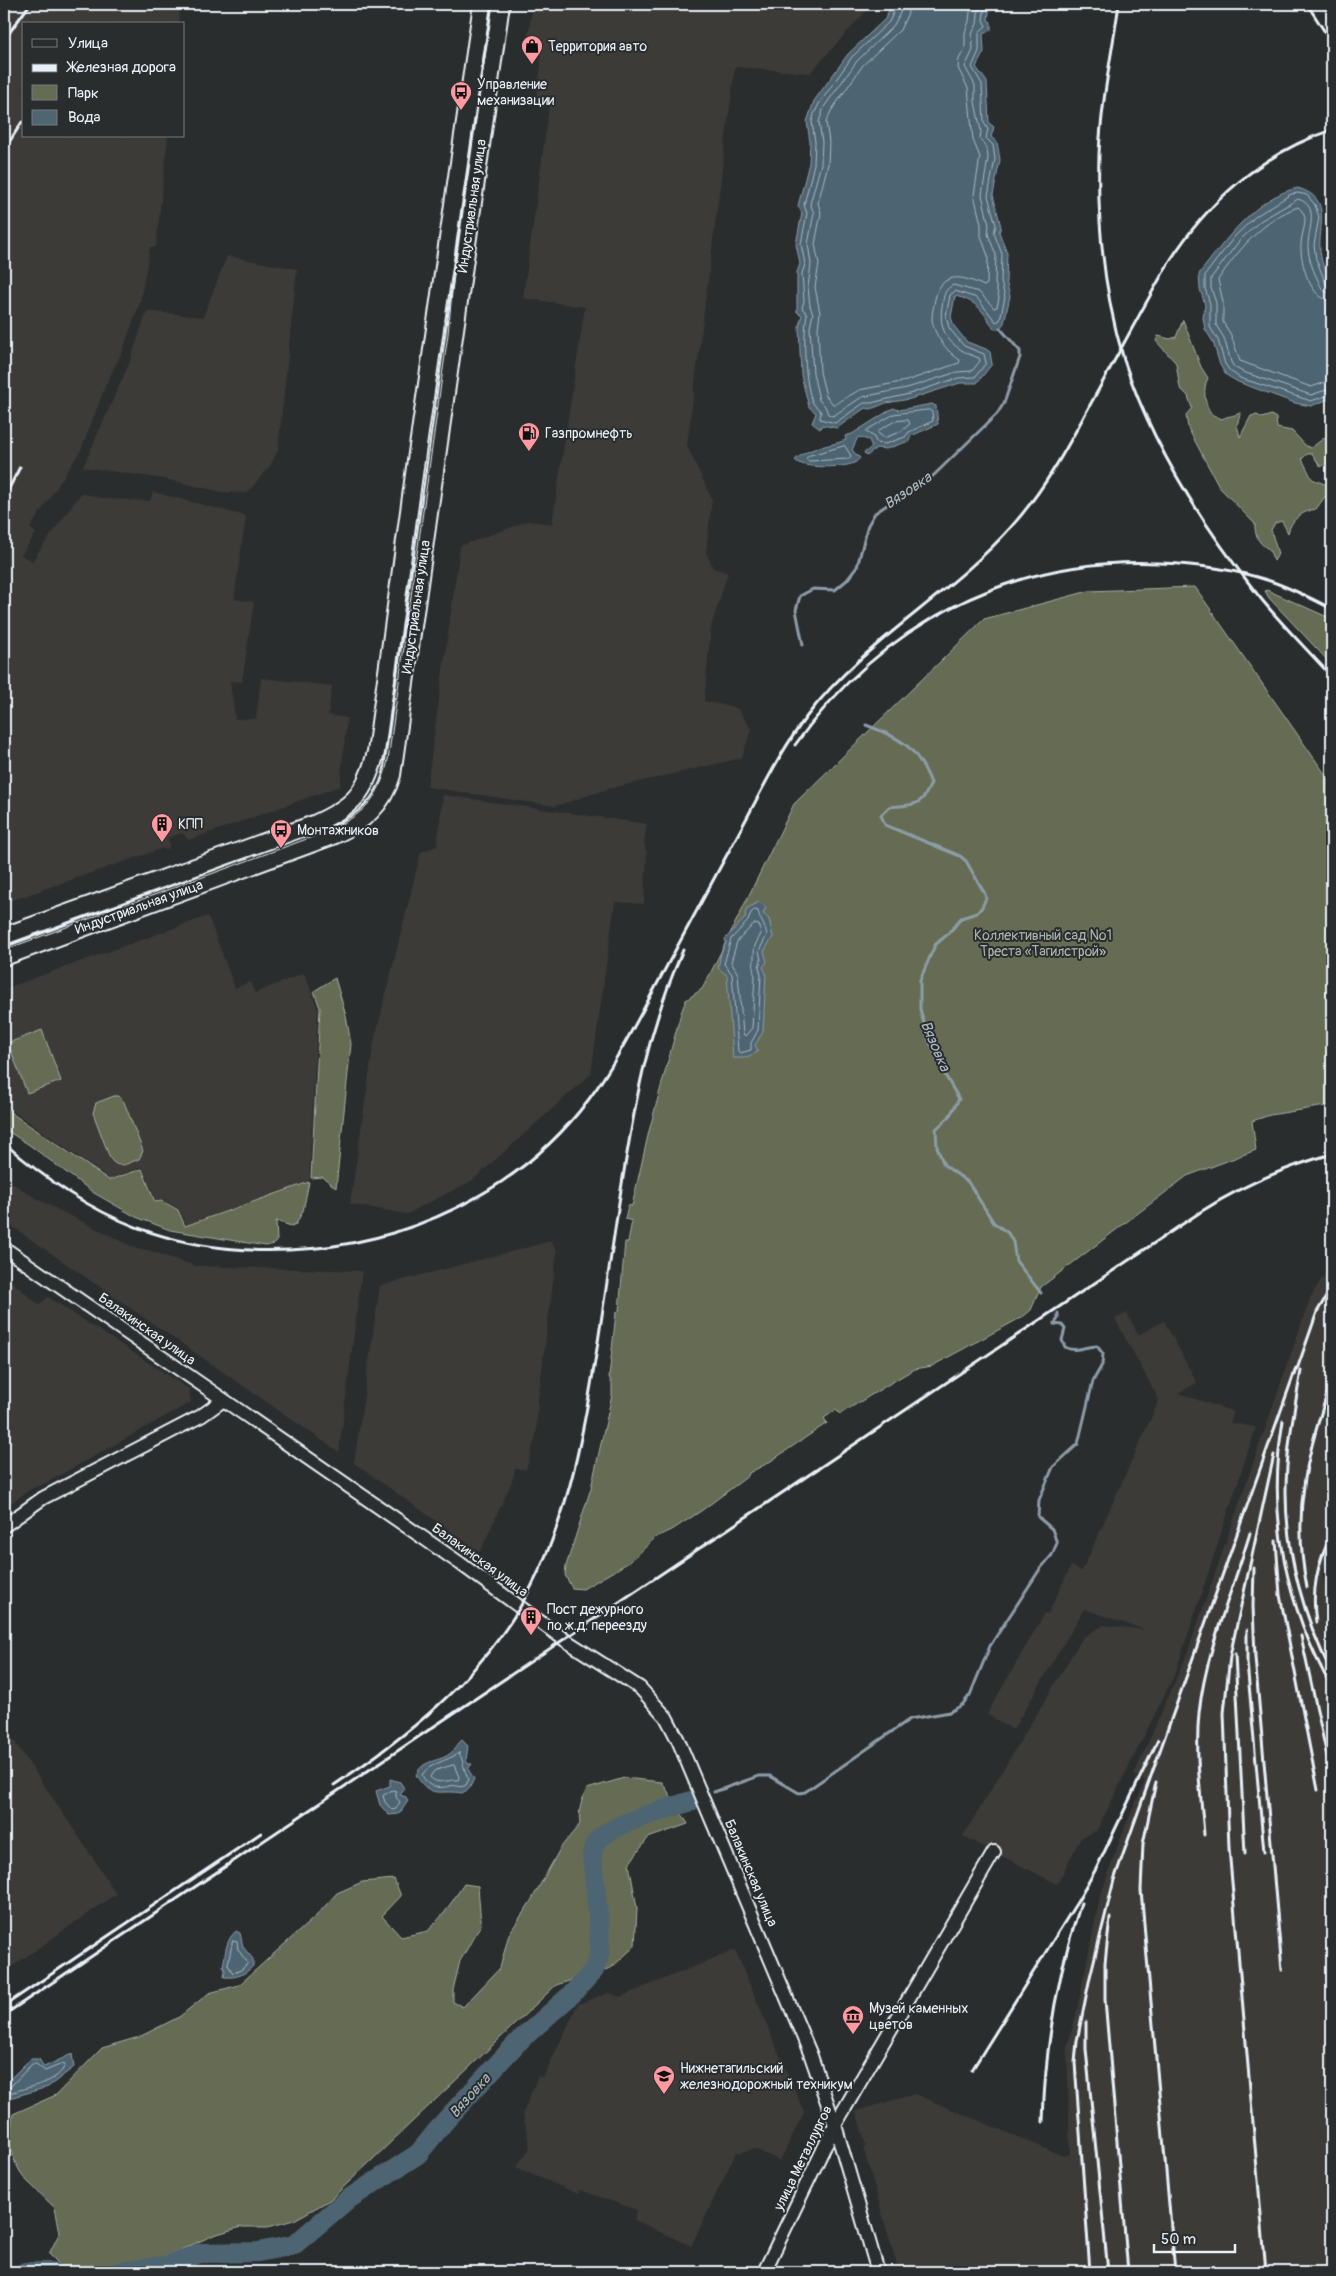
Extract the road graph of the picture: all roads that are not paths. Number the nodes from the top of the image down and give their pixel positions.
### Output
1 (482, 4) edge
2 (501, 4) edge
3 (4, 936) edge
4 (4, 956) edge
5 (4, 1248) edge
6 (222, 1401) junction
7 (4, 1526) edge
8 (994, 1852) dead end
9 (835, 2125) junction
10 (764, 2272) edge
11 (878, 2272) edge

1 - 3 main road, Индустриальная улица
2 - 4 main road, Индустриальная улица
5 - 6 street, Балакинская улица
6 - 7 street
6 - 9 street, Балакинская улица
8 - 9 street, улица Металлургов
9 - 10 street, улица Металлургов
9 - 11 street, Балакинская улица

